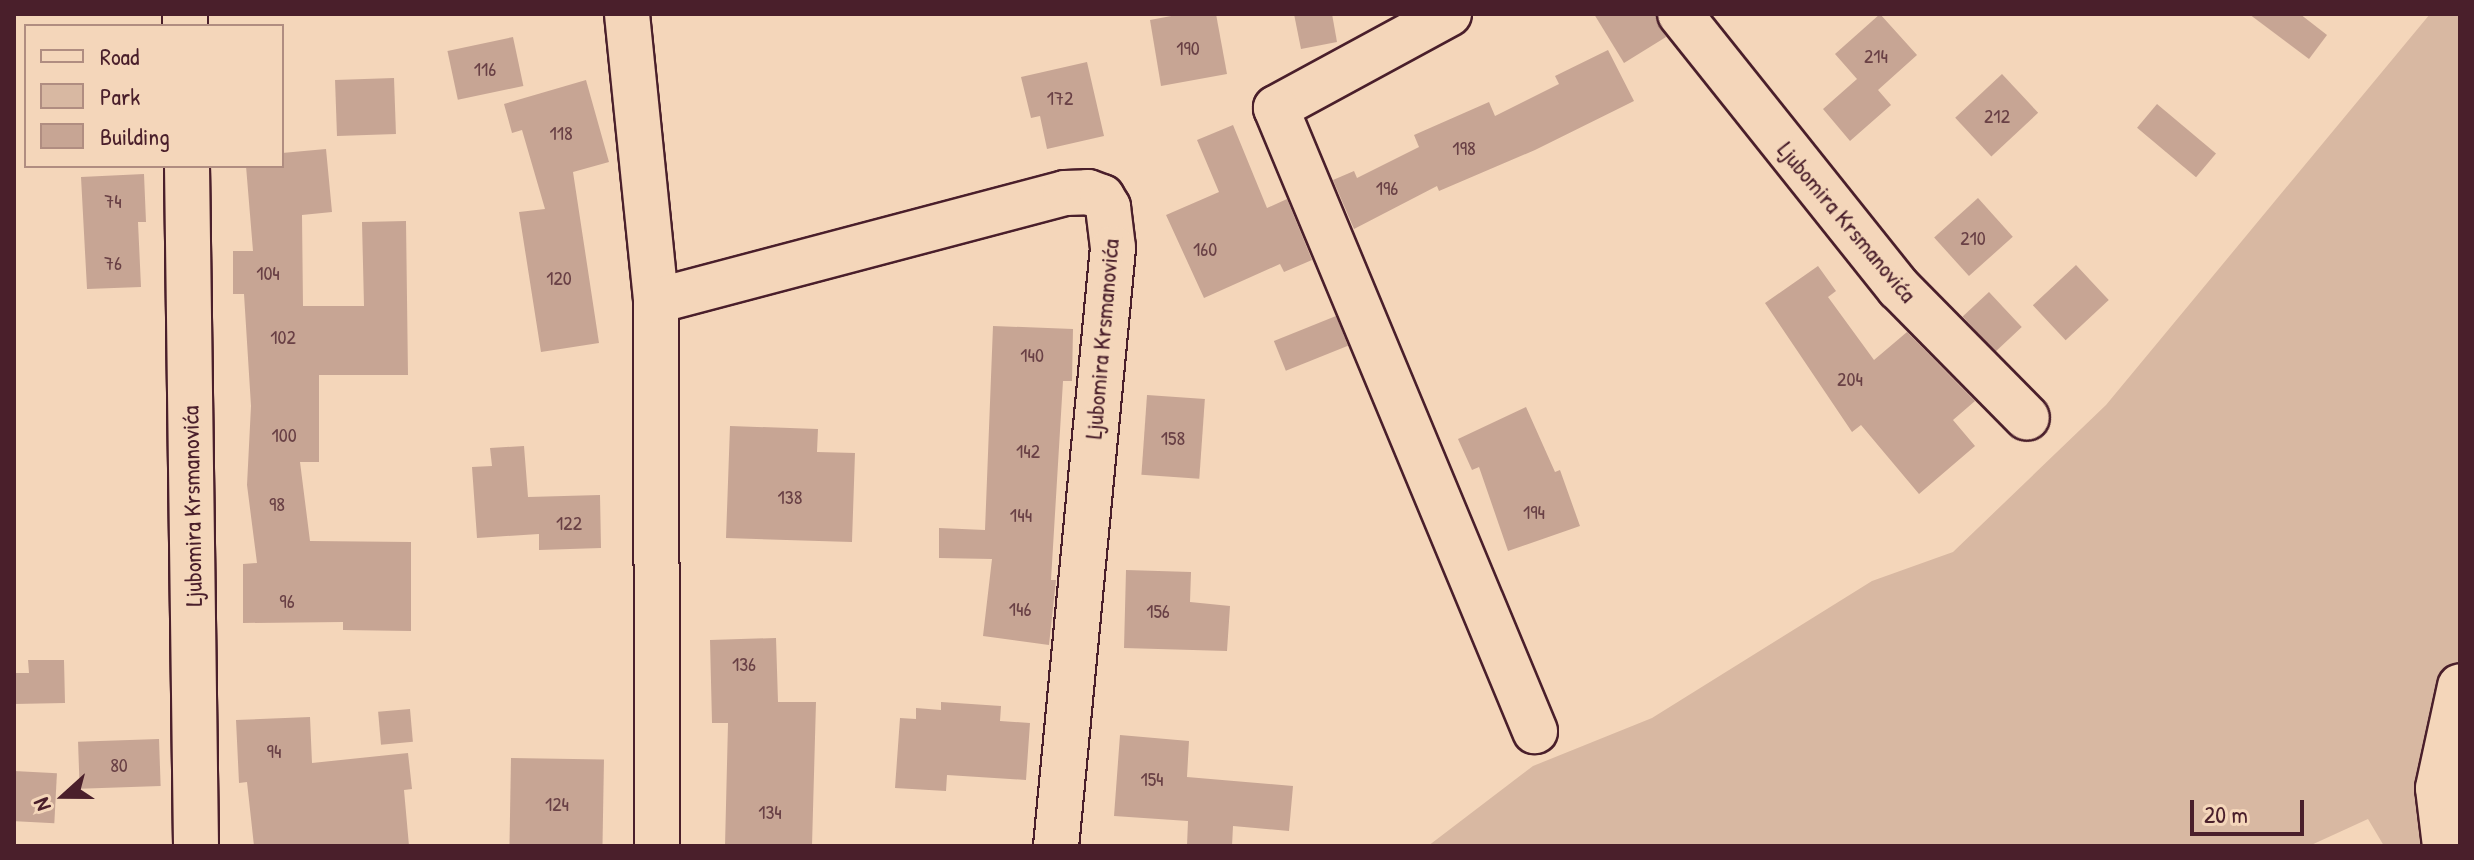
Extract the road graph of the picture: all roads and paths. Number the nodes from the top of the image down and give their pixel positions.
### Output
1 (627, 14) edge
2 (1449, 14) edge
3 (1680, 14) edge
4 (187, 168) edge
5 (656, 301) junction
6 (2027, 418) dead end
7 (2460, 686) edge
8 (1535, 731) dead end
9 (196, 846) edge
10 (657, 846) edge
11 (1056, 846) edge
12 (2445, 846) edge

1 - 5 street
2 - 8 street
3 - 6 street, Ljubomira Krsmanovića
4 - 9 street, Ljubomira Krsmanovića
5 - 10 street
5 - 11 street, Ljubomira Krsmanovića
7 - 12 street

